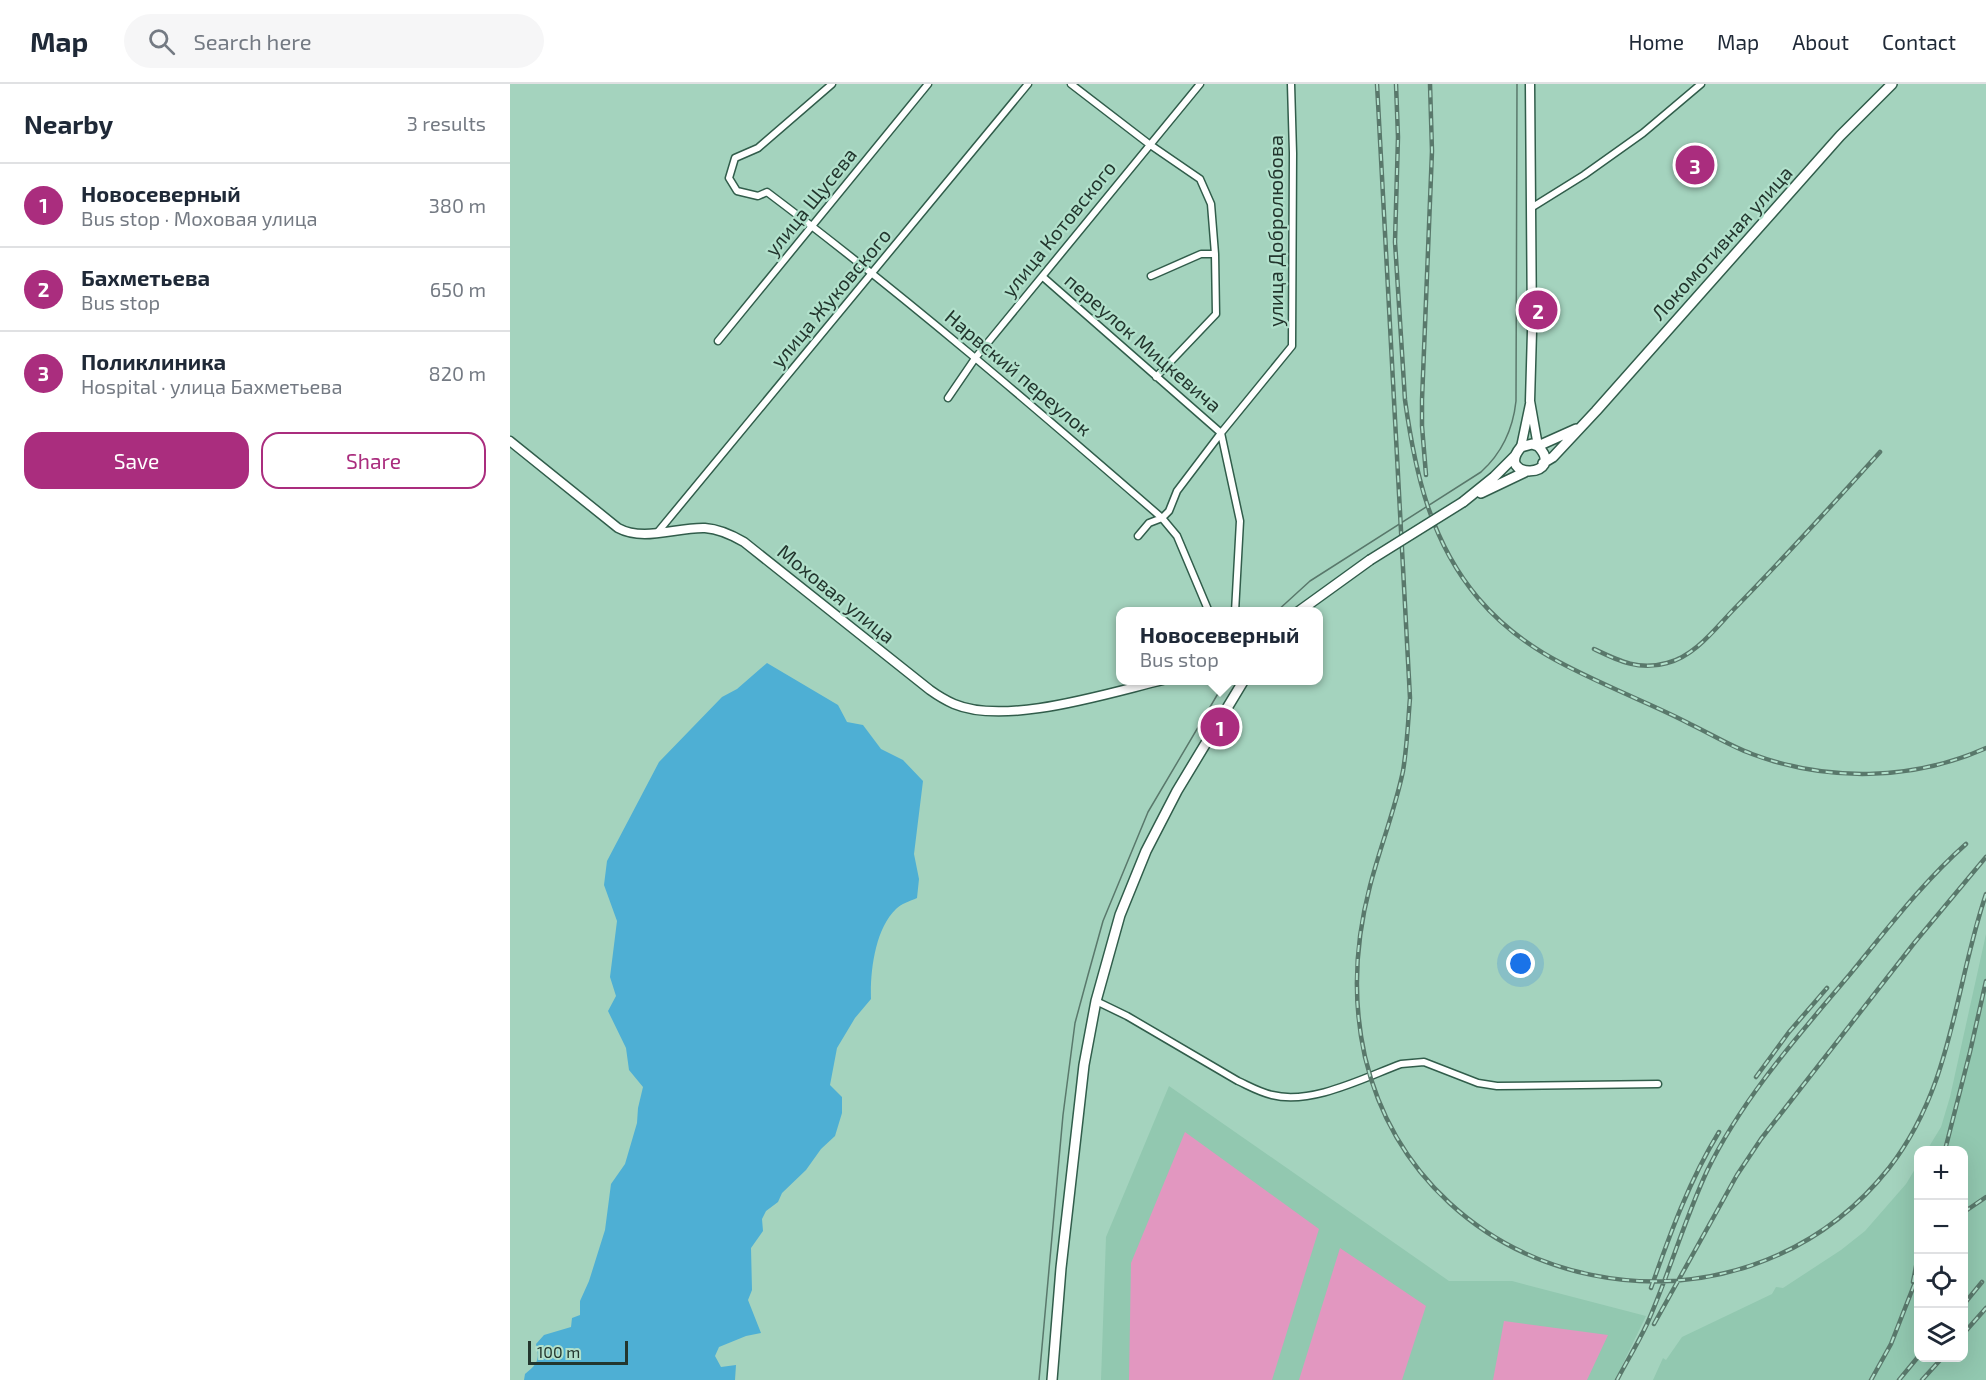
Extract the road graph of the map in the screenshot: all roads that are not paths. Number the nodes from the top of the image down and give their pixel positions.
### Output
1 (832, 84) edge
2 (928, 84) edge
3 (1028, 84) edge
4 (1071, 84) edge
5 (1200, 84) edge
6 (1291, 84) edge
7 (1530, 84) edge
8 (1701, 84) edge
9 (1892, 84) edge
10 (1149, 144) junction
11 (1532, 208) junction
12 (813, 226) junction
13 (1215, 254) junction
14 (873, 274) junction
15 (1151, 276) dead end
16 (1043, 277) junction
17 (718, 340) dead end
18 (976, 357) junction
19 (1156, 377) junction
20 (948, 398) dead end
21 (1530, 401) junction
22 (1579, 428) junction
23 (1221, 433) junction
24 (510, 441) edge
25 (1538, 446) junction
26 (1521, 447) junction
27 (1515, 456) junction
28 (1543, 463) junction
29 (1525, 472) junction
30 (1463, 502) junction
31 (1162, 518) junction
32 (657, 533) junction
33 (1138, 536) dead end
34 (1207, 607) edge
35 (1235, 607) edge
36 (1302, 607) edge
37 (1145, 685) edge
38 (1242, 685) edge
39 (1096, 1001) junction
40 (1658, 1084) dead end
41 (1052, 1380) edge

1 - 12 street, Нарвский переулок
2 - 12 street, улица Щусева
3 - 14 street, улица Жуковского
4 - 10 street
5 - 10 street, улица Котовского
6 - 23 street, улица Добролюбова
7 - 11 street
8 - 11 street
9 - 22 main road, Локомотивная улица
10 - 13 street
10 - 16 street, улица Котовского
11 - 21 street
12 - 14 street, Нарвский переулок
12 - 17 street, улица Щусева
13 - 15 street
13 - 19 street
14 - 18 street, Нарвский переулок
14 - 32 street, улица Жуковского
16 - 18 street, улица Котовского
16 - 19 street, переулок Мицкевича
18 - 20 street, улица Котовского
18 - 31 street, Нарвский переулок
19 - 23 street, переулок Мицкевича
21 - 25 street
21 - 26 street
22 - 25 main road
22 - 28 main road, Локомотивная улица
23 - 31 street, улица Добролюбова
23 - 35 street
24 - 32 street, Моховая улица
25 - 26 main road
25 - 28 main road
26 - 27 main road
27 - 29 main road
27 - 30 main road
28 - 29 main road
29 - 30 main road
30 - 36 main road, bridge
31 - 33 street, улица Добролюбова
31 - 34 street, Нарвский переулок
32 - 37 street, Моховая улица
38 - 39 main road
39 - 40 street
39 - 41 main road

